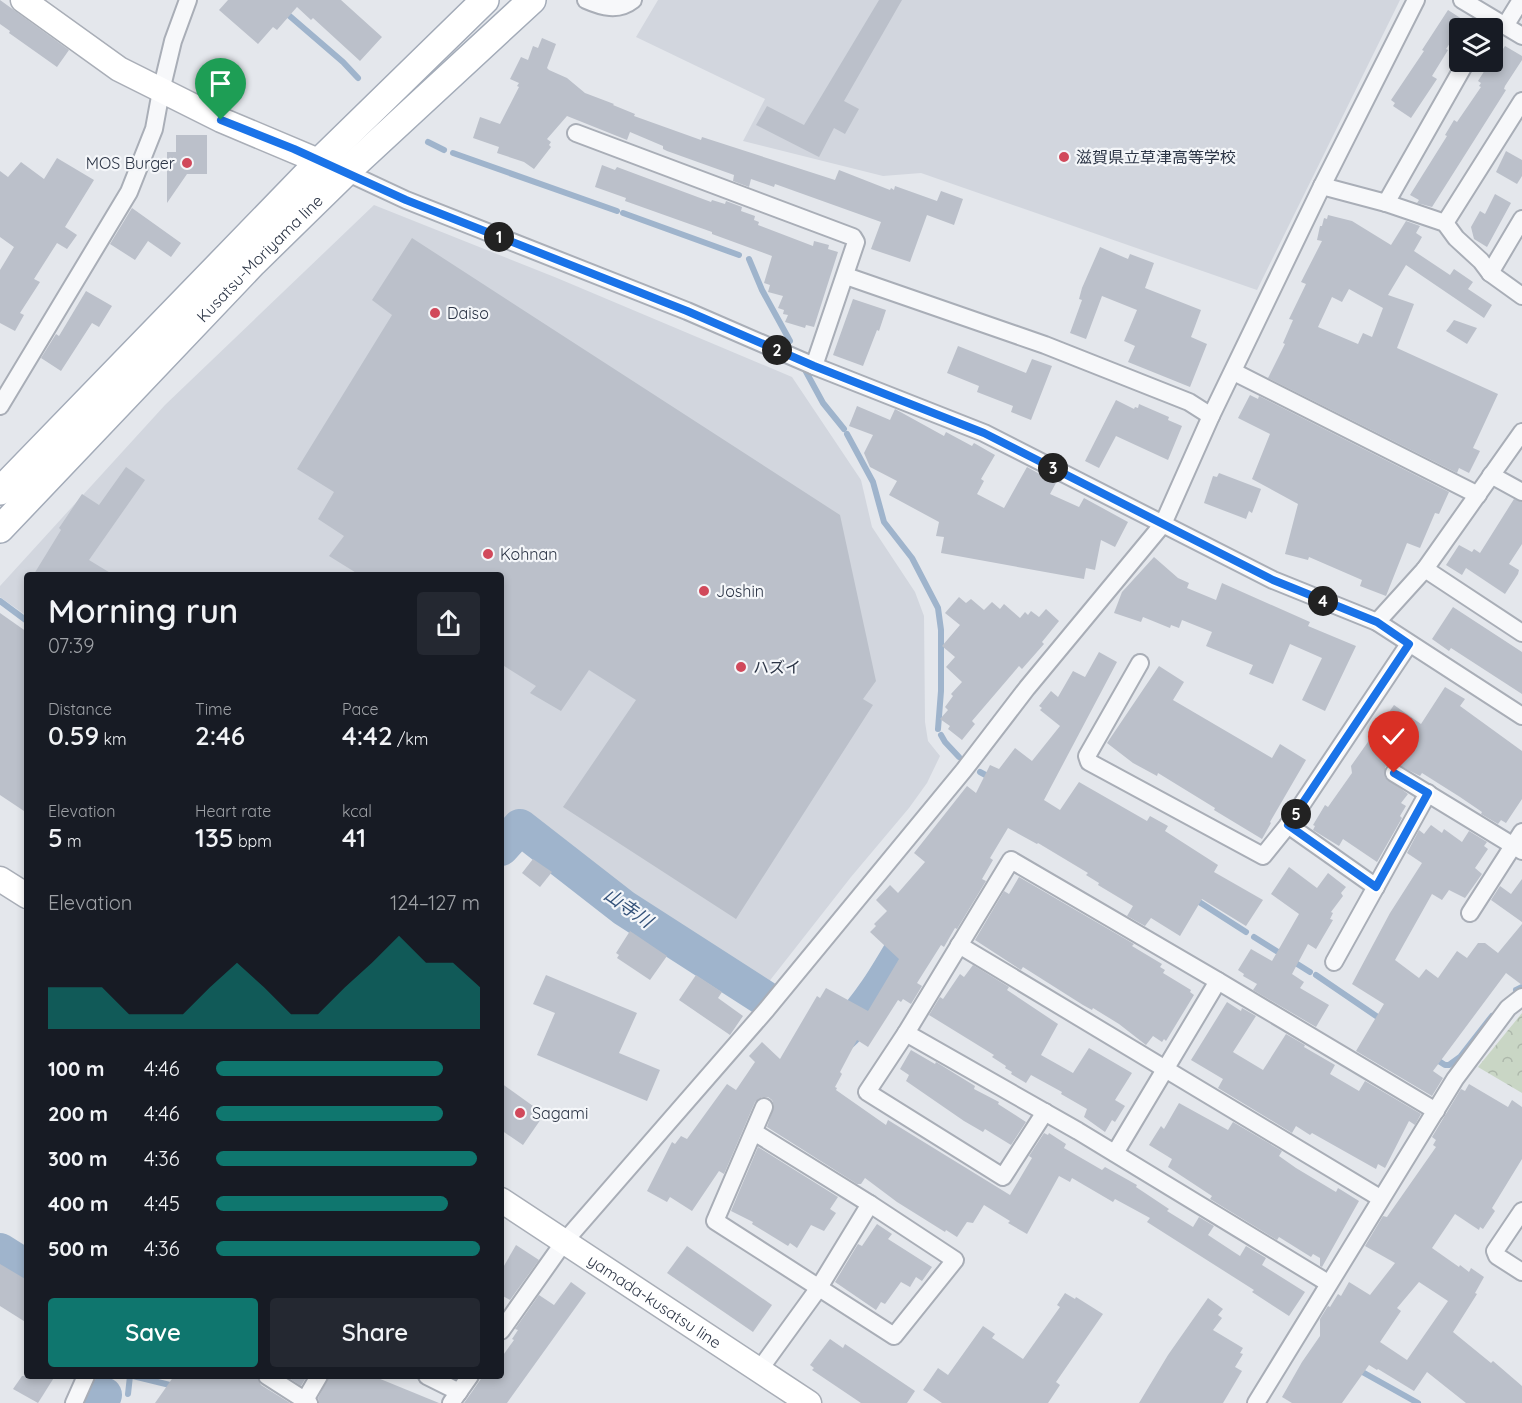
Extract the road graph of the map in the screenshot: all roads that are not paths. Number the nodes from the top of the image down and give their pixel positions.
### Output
1 (23, 0) edge
2 (188, 0) edge
3 (486, 0) edge
4 (532, 0) edge
5 (586, 0) edge
6 (633, 0) edge
7 (1416, 0) edge
8 (1462, 0) edge
9 (1521, 0) edge
10 (1485, 18) edge
11 (1500, 18) edge
12 (1503, 28) edge
13 (1522, 36) edge
14 (1460, 72) edge
15 (161, 91) junction
16 (1522, 101) edge
17 (576, 133) dead end
18 (320, 161) junction
19 (346, 172) junction
20 (1322, 186) junction
21 (1386, 203) junction
22 (1522, 219) edge
23 (1445, 223) junction
24 (1490, 273) junction
25 (846, 276) junction
26 (1522, 296) edge
27 (814, 366) junction
28 (1234, 372) junction
29 (5, 381) edge
30 (0, 406) edge
31 (1211, 416) junction
32 (1522, 432) edge
33 (1491, 475) junction
34 (0, 491) edge
35 (1522, 492) edge
36 (1478, 495) junction
37 (1163, 524) junction
38 (0, 529) edge
39 (1425, 569) junction
40 (1377, 622) junction
41 (1522, 633) edge
42 (1409, 644) junction
43 (1140, 663) dead end
44 (1522, 716) edge
45 (1394, 773) dead end
46 (1428, 793) junction
47 (1288, 825) junction
48 (1519, 843) edge
49 (0, 879) edge
50 (1376, 887) junction
51 (24, 894) edge
52 (1470, 912) dead end
53 (959, 945) junction
54 (1334, 962) dead end
55 (1218, 981) junction
56 (1522, 997) edge
57 (906, 1033) junction
58 (1166, 1069) junction
59 (764, 1107) dead end
60 (1436, 1111) junction
61 (1045, 1112) junction
62 (754, 1132) junction
63 (1115, 1154) junction
64 (1380, 1198) junction
65 (504, 1202) edge
66 (870, 1204) junction
67 (1522, 1211) edge
68 (564, 1242) junction
69 (1522, 1272) edge
70 (1328, 1283) junction
71 (818, 1289) junction
72 (504, 1320) edge
73 (760, 1369) junction
74 (85, 1379) edge
75 (272, 1379) edge
76 (318, 1379) edge
77 (431, 1379) edge
78 (468, 1379) edge
79 (455, 1398) edge
80 (307, 1402) edge
81 (74, 1403) edge
82 (809, 1403) edge
83 (1256, 1403) edge

1 - 15 main road
2 - 15 street
3 - 18 main road, Kusatsu-Moriyama line
4 - 19 main road, Kusatsu-Moriyama line
5 - 6 street
7 - 20 street
8 - 10 street
9 - 11 street
12 - 13 street
14 - 21 street
15 - 18 main road
15 - 29 street
16 - 23 street
17 - 25 street
18 - 19 main road
18 - 34 main road, Kusatsu-Moriyama line
19 - 27 street
19 - 38 main road, Kusatsu-Moriyama line
20 - 21 street
20 - 28 street
21 - 23 street
22 - 24 street
23 - 24 street
24 - 26 street
25 - 27 street
25 - 31 street
27 - 37 street
28 - 31 street
28 - 36 street
29 - 30 street
31 - 37 street
32 - 33 street
33 - 35 street
33 - 36 street
36 - 39 street
37 - 40 street
37 - 68 street
39 - 40 street
39 - 41 street
40 - 42 street
42 - 44 street
42 - 47 street
43 - 47 street
45 - 46 street
46 - 48 street
46 - 50 street
47 - 50 street
48 - 52 street
49 - 51 main road
50 - 54 street
53 - 55 street
53 - 57 street
53 - 58 street
55 - 58 street
55 - 60 street
56 - 60 street
57 - 61 street
57 - 61 street
58 - 63 street
58 - 64 street
59 - 62 street
60 - 64 street
61 - 63 street
62 - 66 street
62 - 71 street
63 - 70 street
64 - 70 street
65 - 68 main road, yamada-kusatsu line
66 - 71 street
66 - 71 street
67 - 69 street
68 - 72 street
68 - 73 main road, yamada-kusatsu line
70 - 83 street
71 - 73 street
73 - 82 main road, yamada-kusatsu line
74 - 81 street
75 - 80 street
76 - 80 street
77 - 79 street
78 - 79 street

